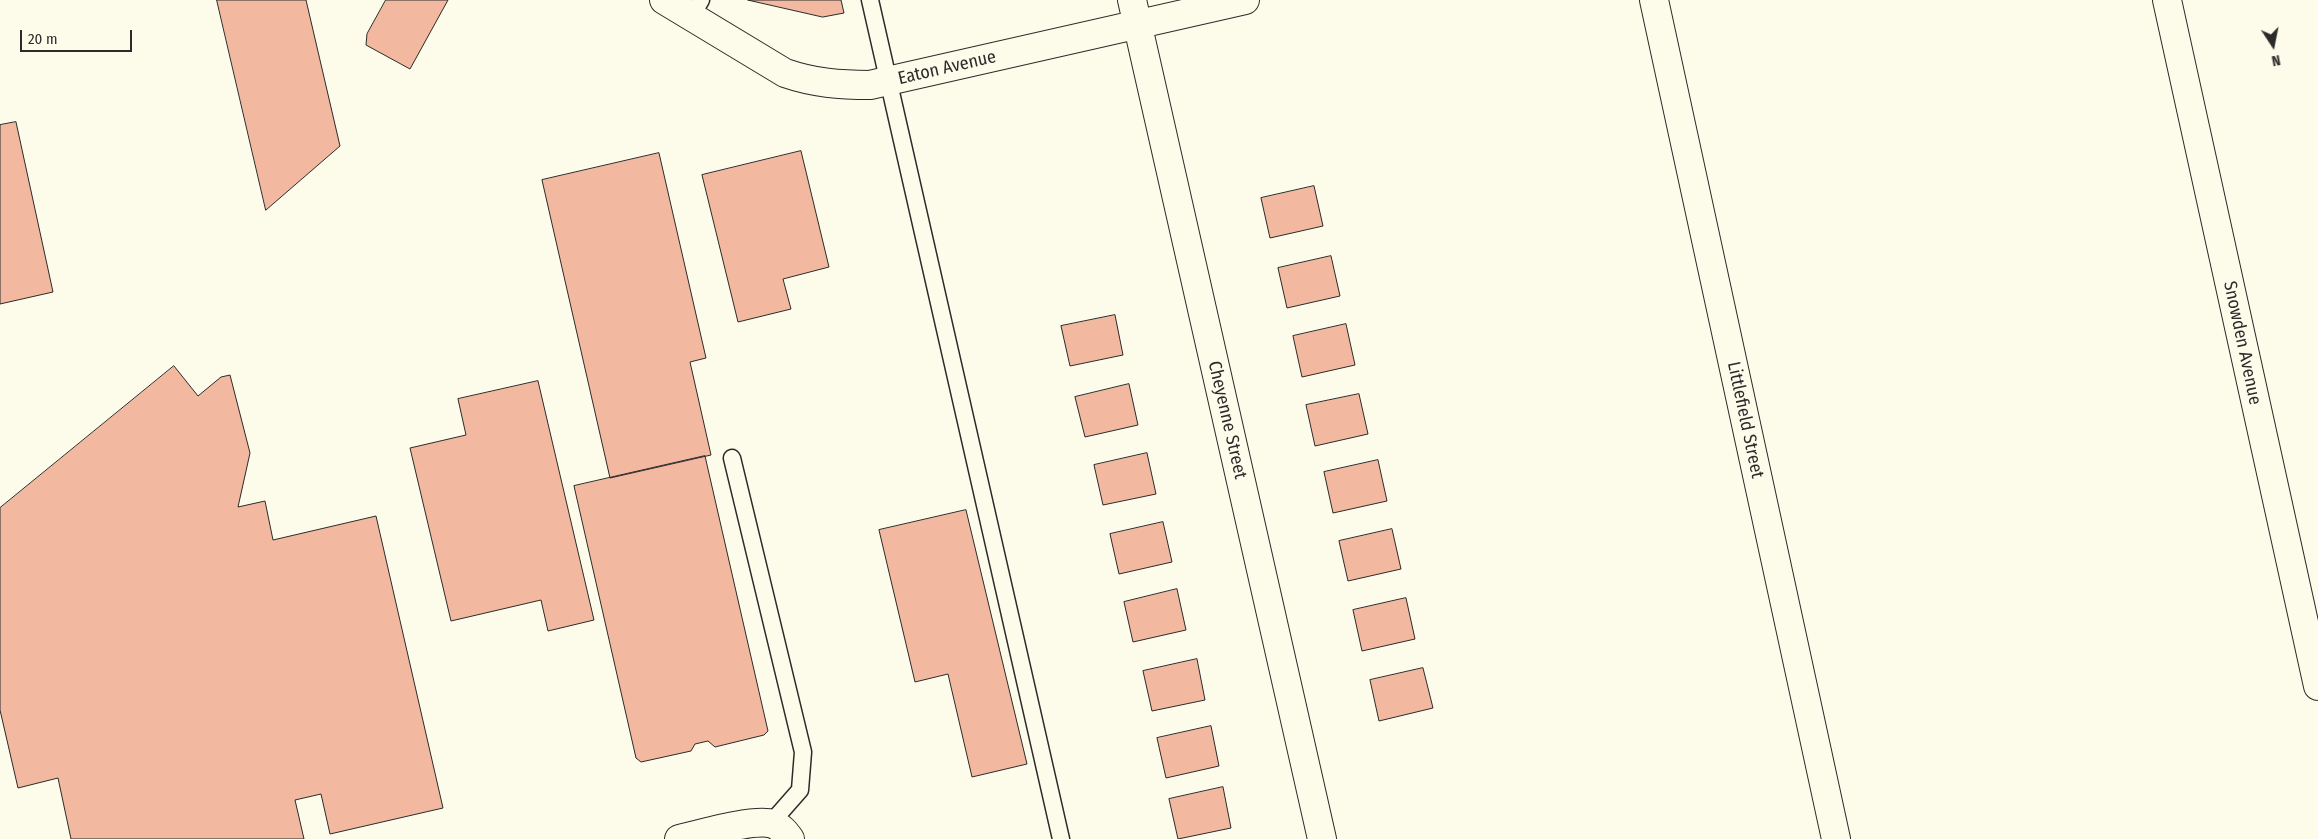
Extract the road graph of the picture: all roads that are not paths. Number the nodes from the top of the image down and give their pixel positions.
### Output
1 (664, 0) edge
2 (870, 0) edge
3 (1245, 0) edge
4 (1654, 0) edge
5 (2167, 0) edge
6 (696, 8) edge
7 (1134, 13) edge
8 (890, 80) junction
9 (732, 458) dead end
10 (2318, 686) edge
11 (781, 831) edge
12 (679, 839) edge
13 (1062, 839) edge
14 (1322, 839) edge
15 (1836, 839) edge

1 - 6 street, Eaton Avenue
2 - 8 lane
3 - 7 street, Eaton Avenue
4 - 15 street, Littlefield Street
5 - 10 street, Snowden Avenue
6 - 8 street, Eaton Avenue
7 - 8 street, Eaton Avenue
7 - 14 street, Cheyenne Street
8 - 13 lane
9 - 11 lane
11 - 12 street

